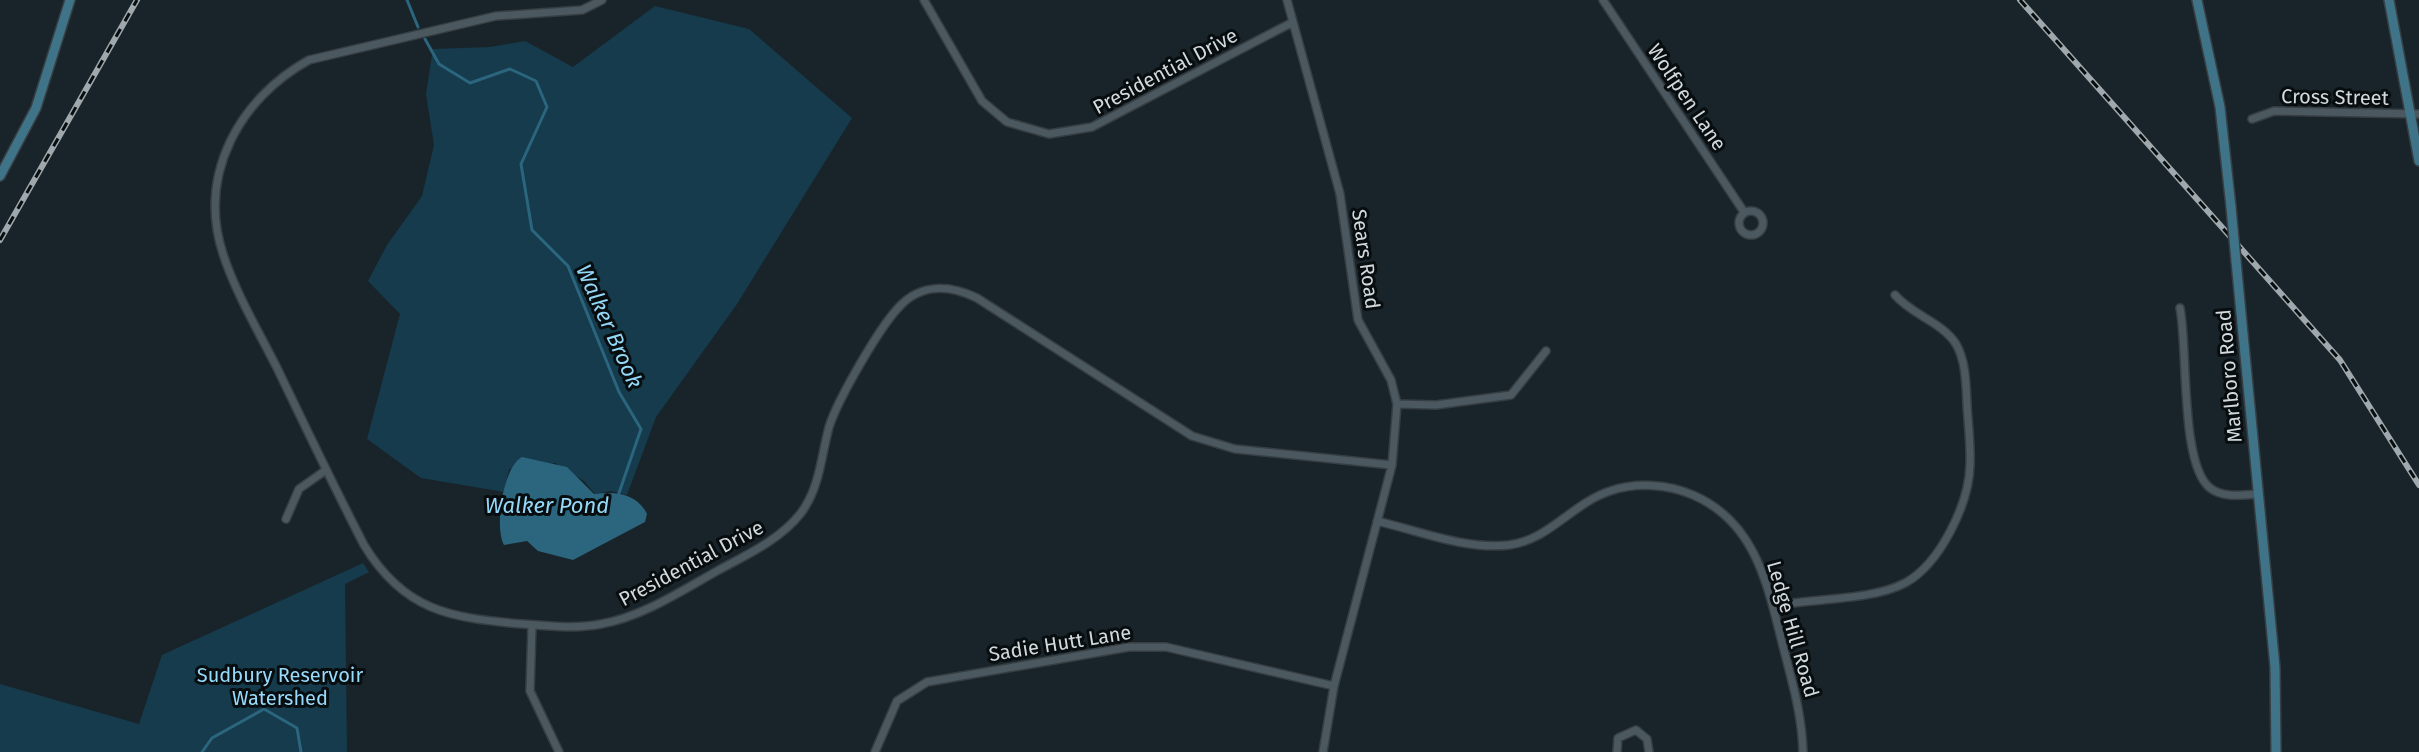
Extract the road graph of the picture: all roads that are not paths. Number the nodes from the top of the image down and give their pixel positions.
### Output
1 (70, 0) edge
2 (602, 0) edge
3 (924, 0) edge
4 (1287, 0) edge
5 (1603, 0) edge
6 (2197, 0) edge
7 (2389, 0) edge
8 (1293, 22) junction
9 (2414, 114) edge
10 (2252, 119) dead end
11 (2419, 161) edge
12 (0, 176) edge
13 (1744, 212) dead end
14 (1895, 295) dead end
15 (2180, 308) dead end
16 (1546, 351) dead end
17 (1397, 404) junction
18 (1392, 465) junction
19 (326, 470) junction
20 (2258, 494) junction
21 (286, 519) dead end
22 (1377, 521) junction
23 (1773, 606) junction
24 (532, 625) junction
25 (1334, 686) junction
26 (2279, 749) edge
27 (559, 752) edge
28 (875, 752) edge
29 (1323, 752) edge
30 (1617, 752) edge
31 (1649, 752) edge
32 (1803, 752) edge

1 - 12 main road
2 - 19 street, Presidential Drive
3 - 8 street, Presidential Drive
4 - 8 street, Sears Road
5 - 13 street, Wolfpen Lane
6 - 20 main road, Marlboro Road, bridge
7 - 9 main road
8 - 17 street, Sears Road
9 - 10 street, Cross Street
9 - 11 main road
14 - 23 street
15 - 20 street
16 - 17 street
17 - 18 street, Sears Road
18 - 22 street, Sears Road
18 - 24 street, Presidential Drive
19 - 21 street
19 - 24 street, Presidential Drive
20 - 26 main road, Marlboro Road
22 - 23 street, Ledge Hill Road
22 - 25 street, Sears Road
23 - 32 street, Ledge Hill Road
24 - 27 street
25 - 28 street, Sadie Hutt Lane
25 - 29 street, Sears Road
30 - 31 street

